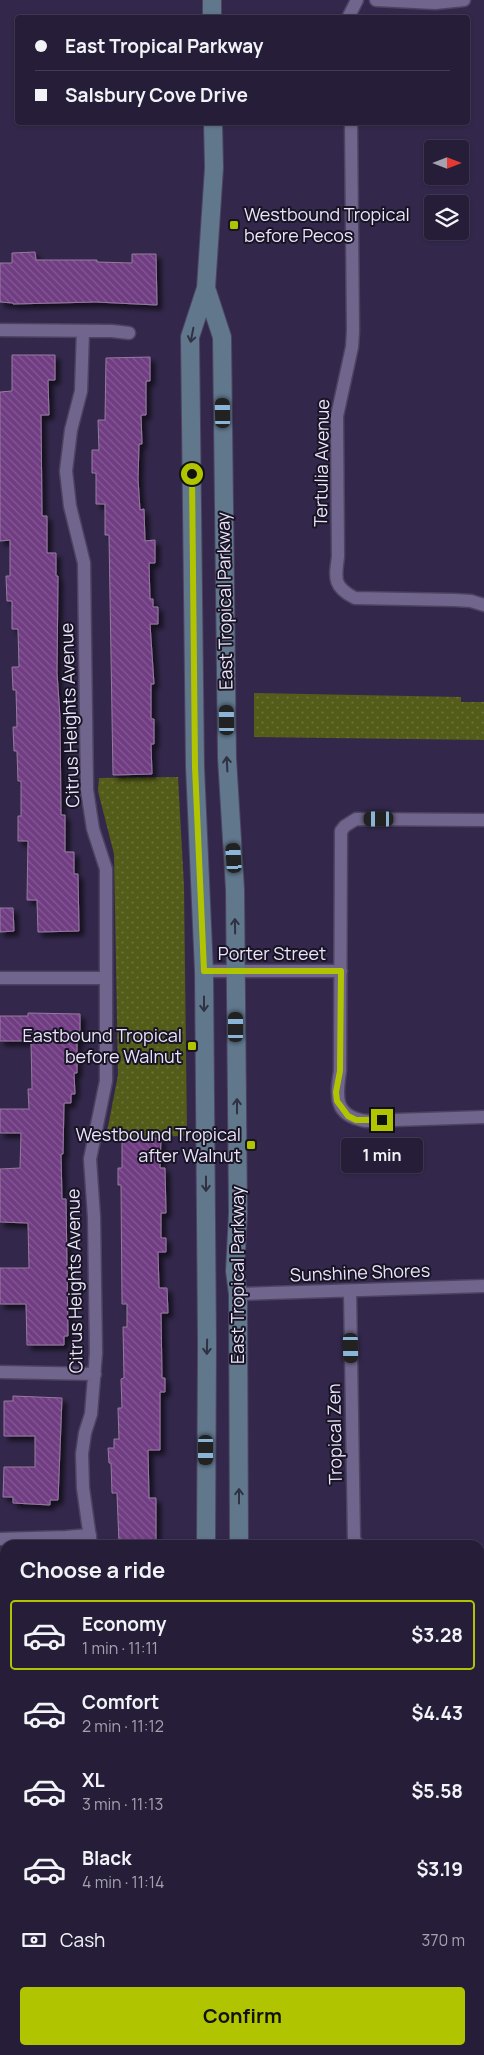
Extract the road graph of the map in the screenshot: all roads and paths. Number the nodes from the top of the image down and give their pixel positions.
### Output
1 (212, 0) edge
2 (376, 0) edge
3 (464, 0) edge
4 (355, 2) edge
5 (212, 15) edge
6 (349, 15) edge
7 (213, 125) edge
8 (351, 125) edge
9 (206, 288) junction
10 (0, 330) edge
11 (83, 331) junction
12 (129, 333) dead end
13 (484, 605) edge
14 (484, 820) edge
15 (204, 971) junction
16 (236, 971) junction
17 (341, 971) junction
18 (0, 978) edge
19 (106, 978) junction
20 (484, 1117) edge
21 (484, 1286) edge
22 (350, 1291) junction
23 (238, 1294) junction
24 (0, 1372) edge
25 (95, 1374) junction
26 (0, 1540) edge
27 (90, 1540) edge
28 (206, 1540) edge
29 (239, 1540) edge
30 (355, 1540) edge

1 - 5 main road
2 - 3 street
4 - 6 street
7 - 9 main road, East Tropical Parkway
8 - 13 street, Tertulia Avenue
9 -> 15 main road, East Tropical Parkway
16 -> 9 main road, East Tropical Parkway
10 - 11 street
11 - 12 street
11 - 19 street, Citrus Heights Avenue
14 - 17 street
15 - 16 street, Porter Street
15 -> 28 main road, East Tropical Parkway
16 - 17 street, Porter Street
23 -> 16 main road, East Tropical Parkway
17 - 20 street
18 - 19 street
19 - 25 street, Citrus Heights Avenue
21 - 22 street, Sunshine Shores
22 - 23 street, Sunshine Shores
22 - 30 street, Tropical Zen
29 -> 23 main road, East Tropical Parkway
24 - 25 street
25 - 27 street, Citrus Heights Avenue
26 - 27 street

